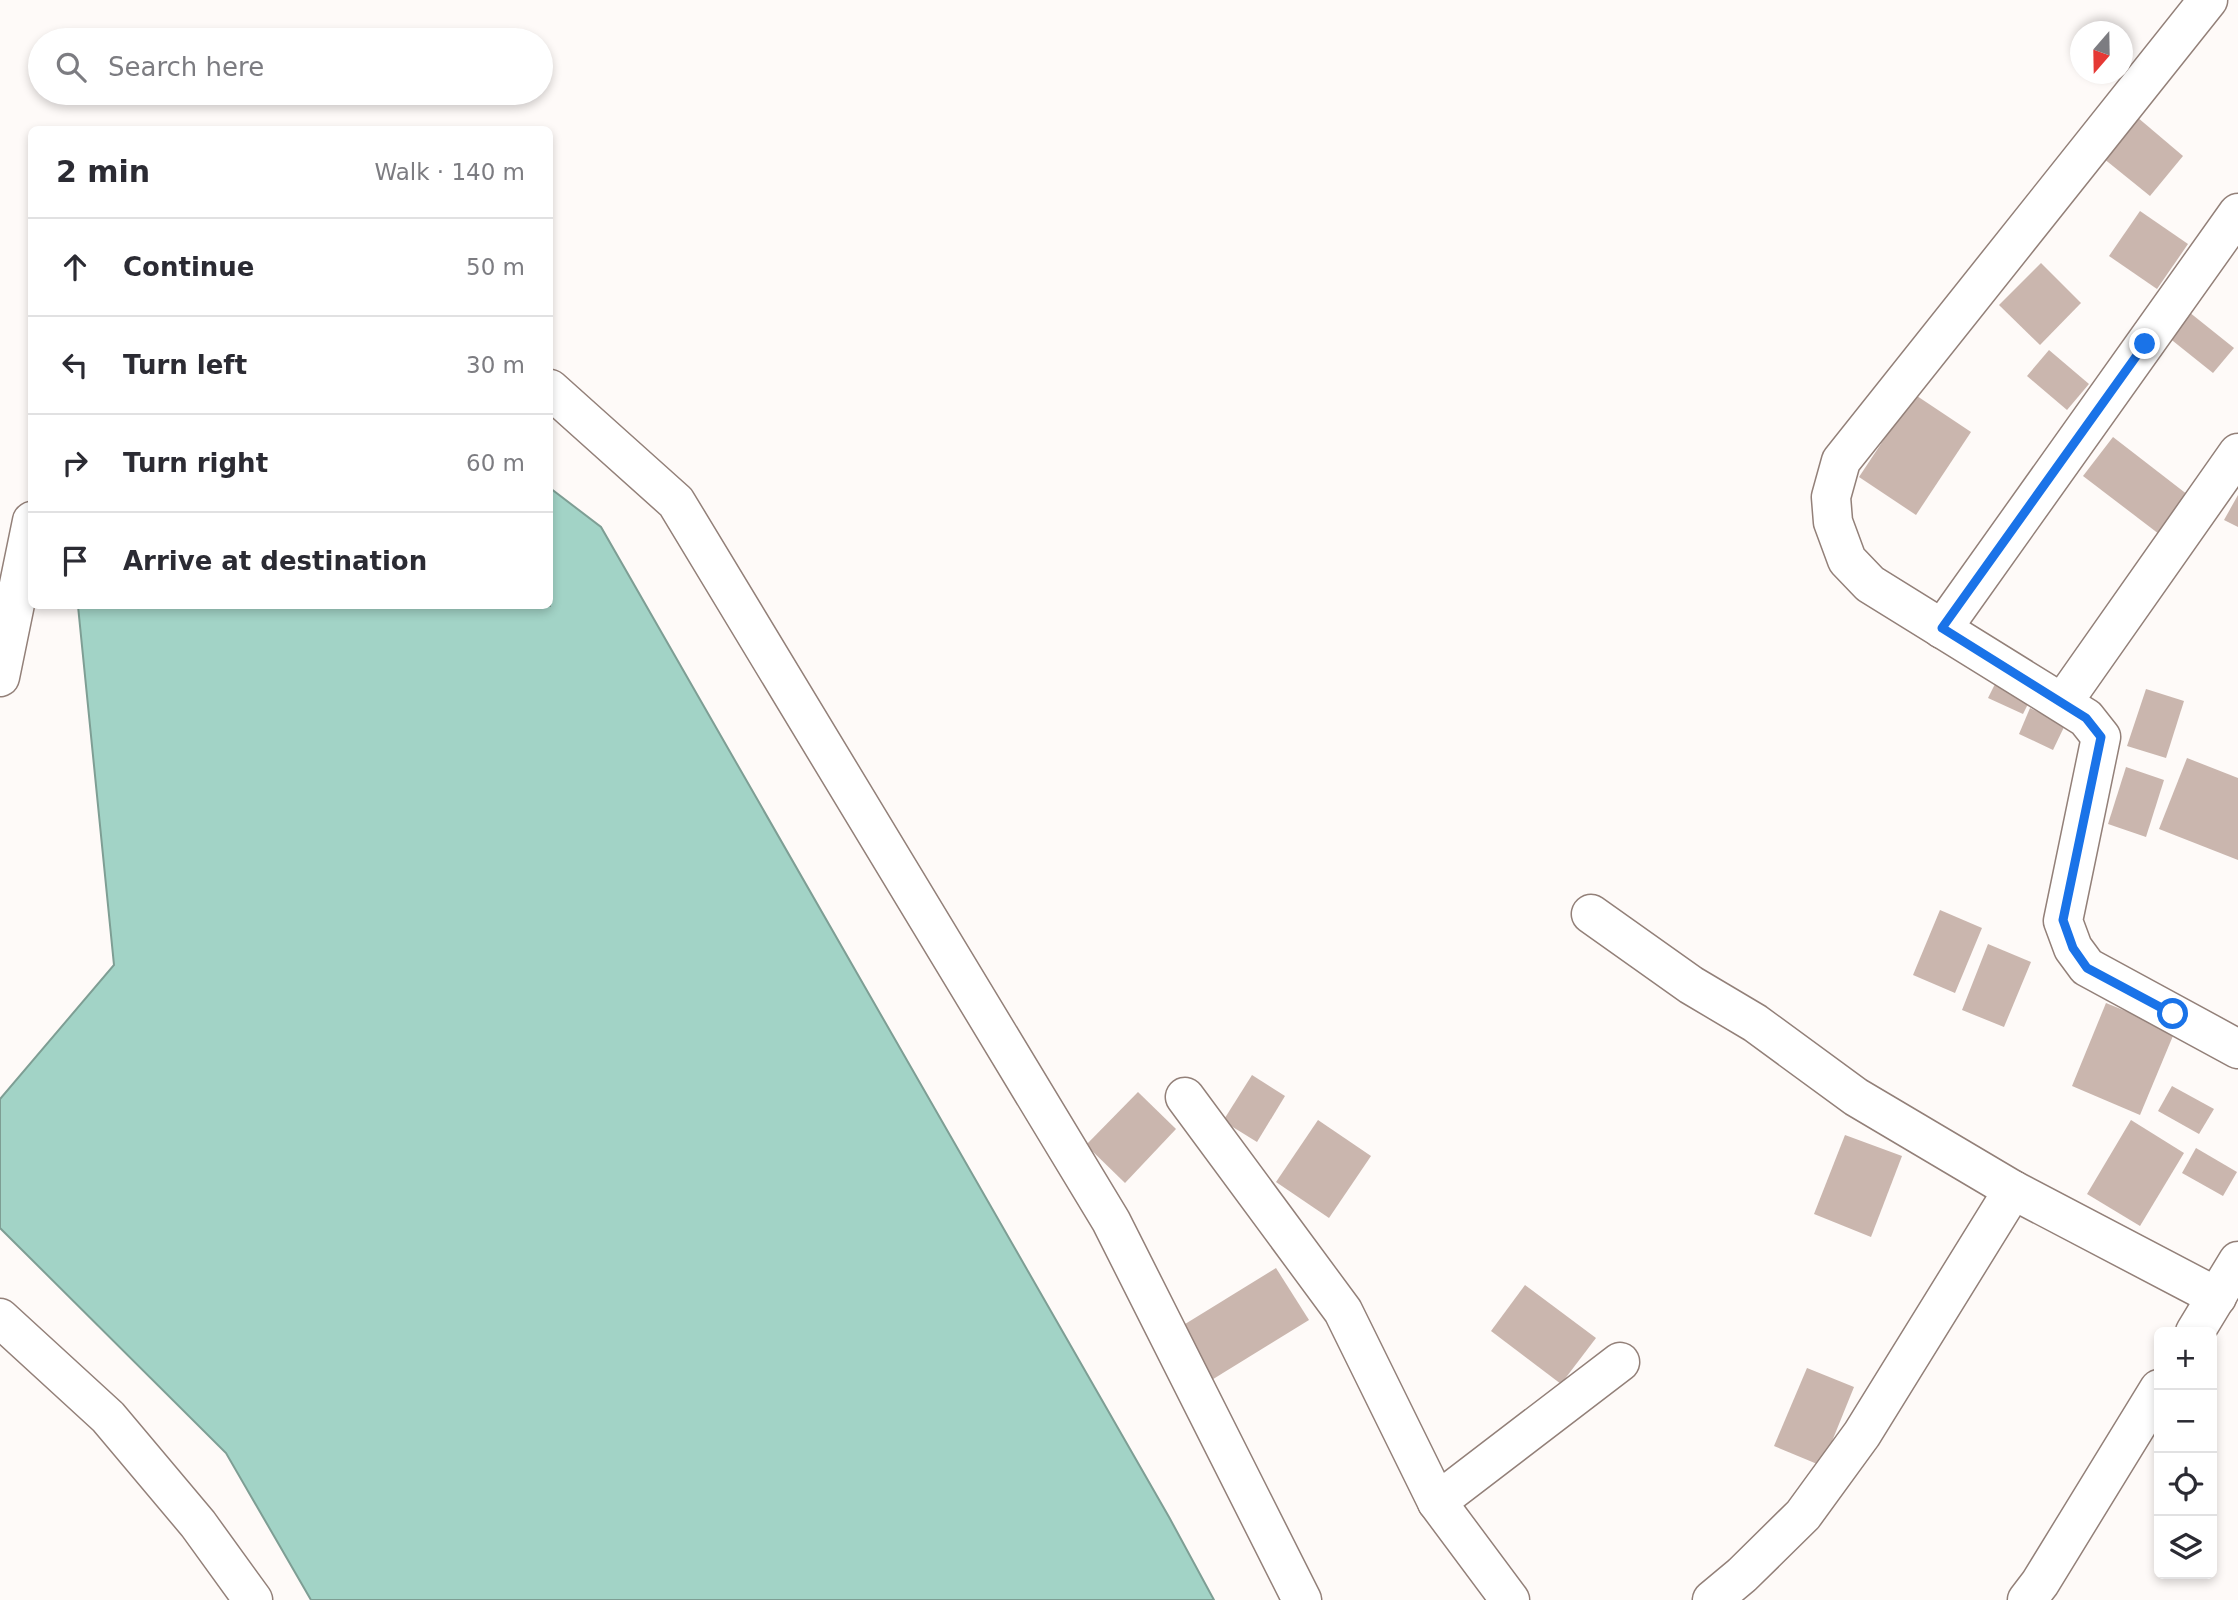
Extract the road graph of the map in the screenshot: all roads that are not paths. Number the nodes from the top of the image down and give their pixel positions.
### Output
1 (2208, 0) edge
2 (2238, 213) edge
3 (553, 392) edge
4 (2238, 453) edge
5 (28, 540) edge
6 (1942, 628) junction
7 (0, 677) edge
8 (2063, 702) junction
9 (1591, 914) dead end
10 (2238, 1049) edge
11 (1185, 1097) dead end
12 (2013, 1190) junction
13 (2238, 1261) edge
14 (2217, 1297) junction
15 (0, 1318) edge
16 (2198, 1327) edge
17 (1620, 1362) dead end
18 (2154, 1398) edge
19 (1437, 1502) junction
20 (253, 1600) edge
21 (1302, 1600) edge
22 (1510, 1600) edge
23 (1712, 1600) edge
24 (2027, 1600) edge

1 - 6 street
2 - 6 street
3 - 21 street
4 - 8 street
5 - 7 street
6 - 8 street
8 - 10 street
9 - 12 street
11 - 19 street
12 - 14 street
12 - 23 street
13 - 14 street
14 - 16 street
15 - 20 street
17 - 19 street
18 - 24 street
19 - 22 street

